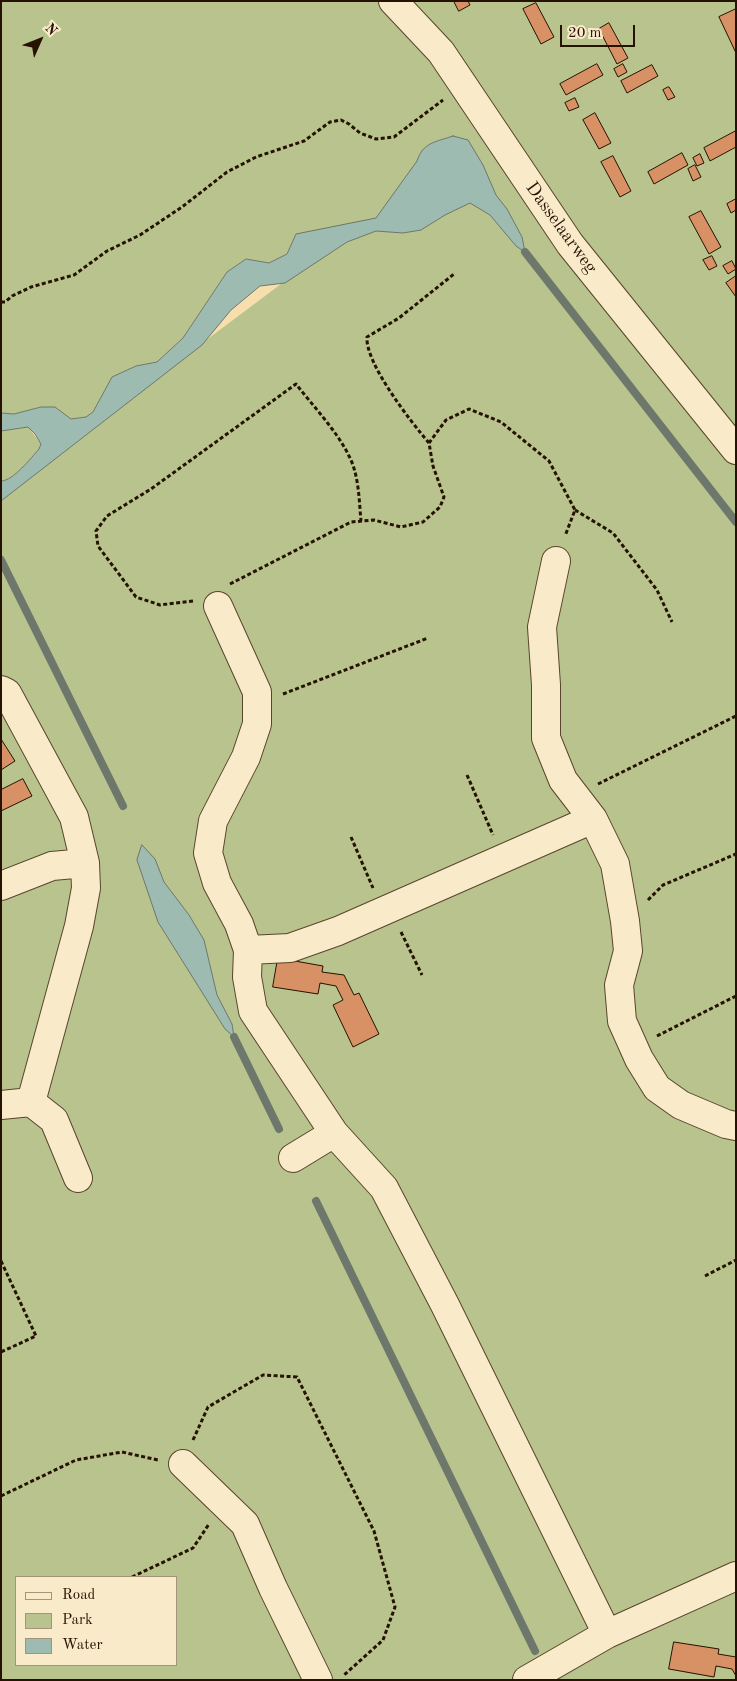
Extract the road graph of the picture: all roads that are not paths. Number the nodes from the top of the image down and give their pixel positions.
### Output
1 (393, 1) edge
2 (736, 450) edge
3 (556, 561) road end
4 (214, 600) road end
5 (1, 690) edge
6 (593, 819) junction
7 (85, 863) junction
8 (1, 886) edge
9 (248, 950) junction
10 (31, 1102) junction
11 (1, 1105) edge
12 (736, 1126) edge
13 (334, 1133) junction
14 (293, 1158) dead end
15 (78, 1178) dead end
16 (183, 1464) road end
17 (736, 1576) edge
18 (607, 1634) junction
19 (318, 1680) edge
20 (526, 1680) edge

1 - 2 street, Dasselaarweg
3 - 6 street
4 - 9 street
5 - 7 street
6 - 9 street
6 - 12 street
7 - 8 street
7 - 10 street
9 - 13 street
10 - 11 street
10 - 15 street
13 - 14 street
13 - 18 street
16 - 19 street
17 - 18 street
18 - 20 street

